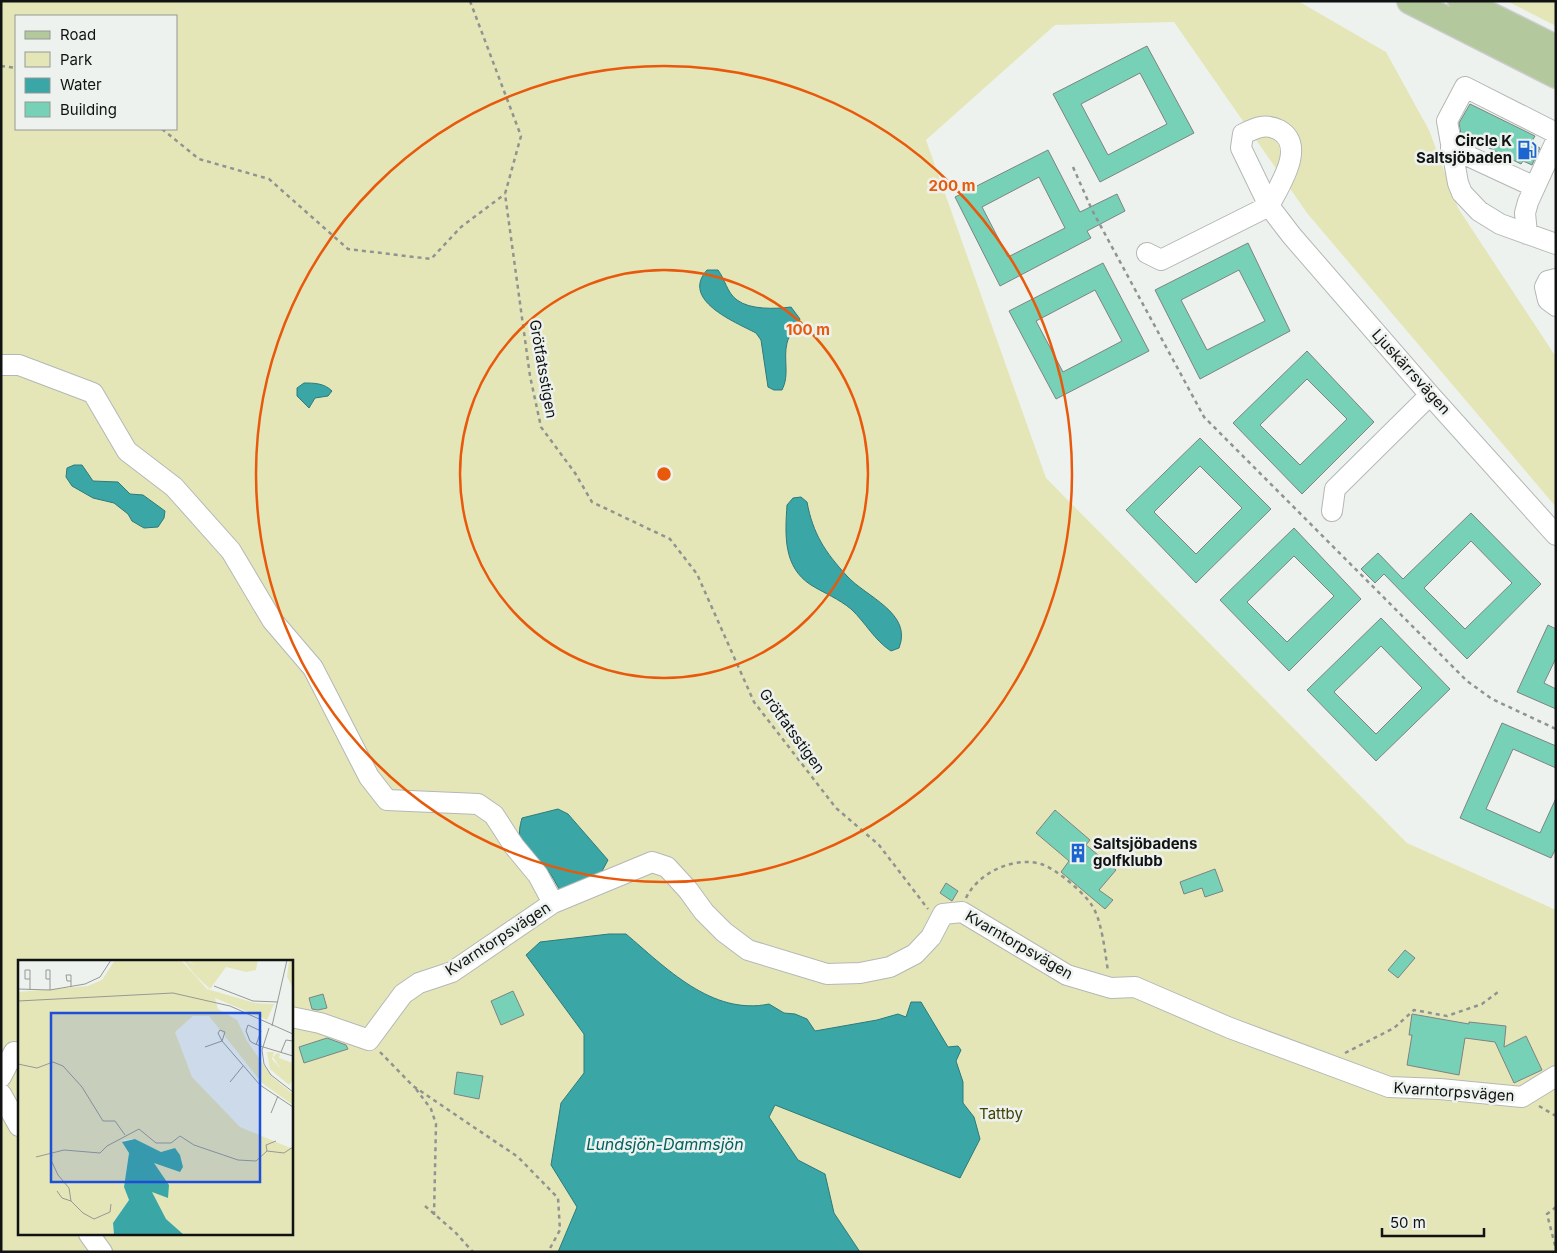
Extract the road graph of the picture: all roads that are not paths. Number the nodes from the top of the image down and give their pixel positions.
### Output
1 (1410, 1) edge
2 (1461, 1) edge
3 (1556, 48) edge
4 (1556, 75) edge
5 (1556, 133) edge
6 (1556, 141) edge
7 (1453, 156) junction
8 (1531, 194) junction
9 (1527, 234) junction
10 (1556, 244) edge
11 (1147, 253) dead end
12 (1556, 279) edge
13 (1556, 306) edge
14 (1, 365) edge
15 (1430, 395) junction
16 (1332, 511) dead end
17 (1556, 535) edge
18 (553, 903) junction
19 (292, 1017) edge
20 (11, 1052) edge
21 (1556, 1076) edge
22 (1, 1077) edge
23 (1, 1094) edge
24 (18, 1124) edge
25 (90, 1236) edge
26 (102, 1252) edge

1 - 4 main road
2 - 3 main road
5 - 7 street
6 - 8 street
7 - 8 street
7 - 9 street
8 - 9 street
9 - 10 street
11 - 15 street, Ljuskärrsvägen
12 - 13 street
14 - 18 street
15 - 16 street
15 - 17 street, Ljuskärrsvägen
18 - 19 street, Kvarntorpsvägen
18 - 21 street, Kvarntorpsvägen
20 - 22 street
23 - 24 street
25 - 26 street

